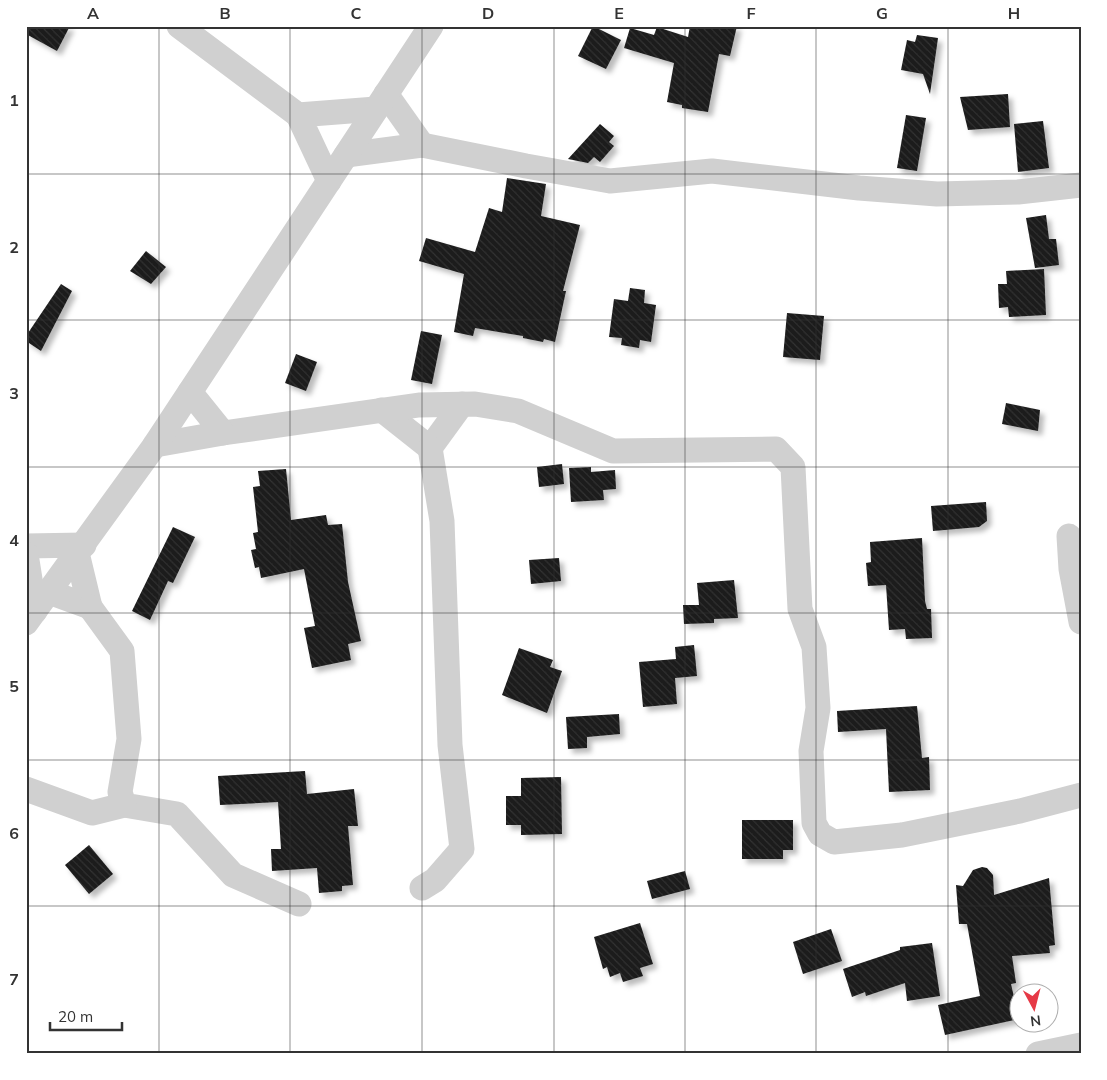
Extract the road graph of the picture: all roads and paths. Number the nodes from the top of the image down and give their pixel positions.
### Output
1 (178, 26) edge
2 (430, 26) edge
3 (381, 101) junction
4 (298, 114) junction
5 (422, 145) junction
6 (346, 155) junction
7 (329, 181) junction
8 (1081, 186) edge
9 (190, 392) junction
10 (462, 404) junction
11 (382, 410) junction
12 (223, 433) junction
13 (155, 445) junction
14 (430, 448) junction
15 (1069, 536) dead end
16 (26, 546) edge
17 (80, 549) junction
18 (26, 554) edge
19 (90, 607) junction
20 (37, 609) edge
21 (1081, 622) edge
22 (26, 789) edge
23 (1081, 794) edge
24 (124, 805) junction
25 (422, 888) dead end
26 (299, 904) dead end
27 (1081, 1045) edge
28 (1038, 1054) edge

1 - 4 street
2 - 3 street
3 - 4 street
3 - 5 street
3 - 6 street
4 - 7 street
5 - 6 street
5 - 8 street
6 - 7 street
7 - 9 street
9 - 12 street
9 - 13 street
10 - 11 street
10 - 14 street
10 - 23 street
11 - 12 street
11 - 14 street
12 - 13 street
13 - 17 street
14 - 25 street
15 - 21 street
16 - 17 street
17 - 19 street
17 - 20 street
18 - 20 street
19 - 20 street
19 - 24 street
22 - 24 street
24 - 26 street
27 - 28 street

